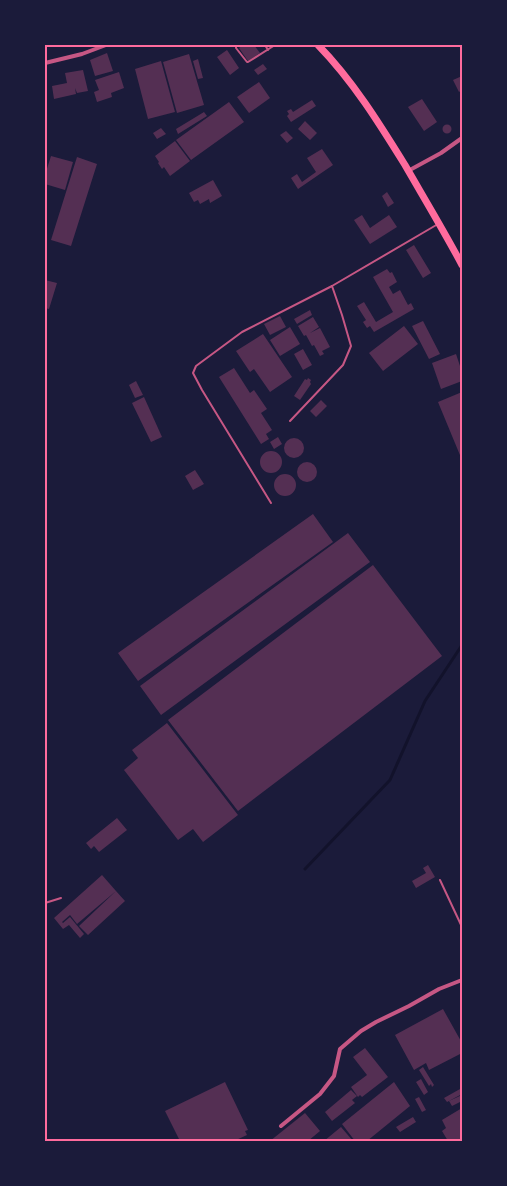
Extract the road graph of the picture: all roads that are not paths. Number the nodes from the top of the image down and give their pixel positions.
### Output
1 (106, 45) edge
2 (236, 45) edge
3 (265, 45) edge
4 (275, 45) edge
5 (318, 45) edge
6 (268, 50) junction
7 (45, 63) edge
8 (462, 138) edge
9 (408, 171) junction
10 (440, 223) junction
11 (462, 264) edge
12 (332, 286) junction
13 (290, 421) dead end
14 (271, 503) dead end
15 (440, 880) dead end
16 (61, 898) dead end
17 (45, 903) edge
18 (462, 927) edge
19 (462, 980) edge
20 (281, 1126) dead end

1 - 7 street
2 - 6 lane
3 - 6 lane
4 - 6 lane
5 - 9 highway
8 - 9 street
9 - 10 highway
10 - 11 highway
10 - 12 lane
12 - 13 lane
12 - 14 lane
15 - 18 lane
16 - 17 lane
19 - 20 street

